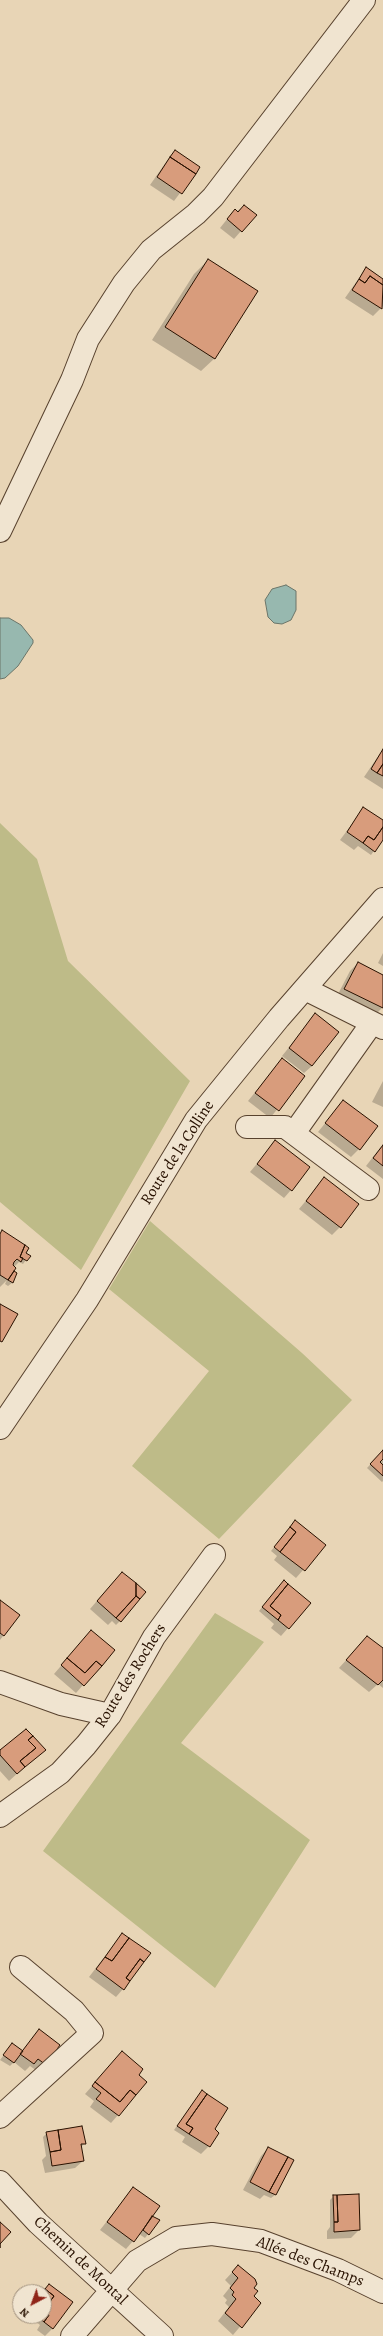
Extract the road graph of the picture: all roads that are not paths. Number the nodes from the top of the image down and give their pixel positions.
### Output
1 (364, 0) edge
2 (0, 531) edge
3 (383, 899) edge
4 (305, 989) junction
5 (377, 1025) edge
6 (247, 1127) dead end
7 (294, 1133) junction
8 (368, 1189) dead end
9 (0, 1428) edge
10 (214, 1555) dead end
11 (0, 1682) edge
12 (110, 1715) junction
13 (0, 1816) edge
14 (21, 1967) dead end
15 (0, 2116) edge
16 (0, 2182) edge
17 (110, 2290) junction
18 (383, 2292) edge
19 (72, 2336) edge
20 (162, 2336) edge

1 - 2 street
3 - 4 street, Route de la Colline
4 - 5 street
4 - 9 street, Route de la Colline
5 - 7 street
6 - 7 street
7 - 8 street
10 - 12 street, Route des Rochers
11 - 12 street
12 - 13 street, Route des Rochers
14 - 15 street
16 - 17 street, Chemin de Montal
17 - 18 street, Allée des Champs
17 - 19 street, Allée des Champs
17 - 20 street, Chemin de Montal

